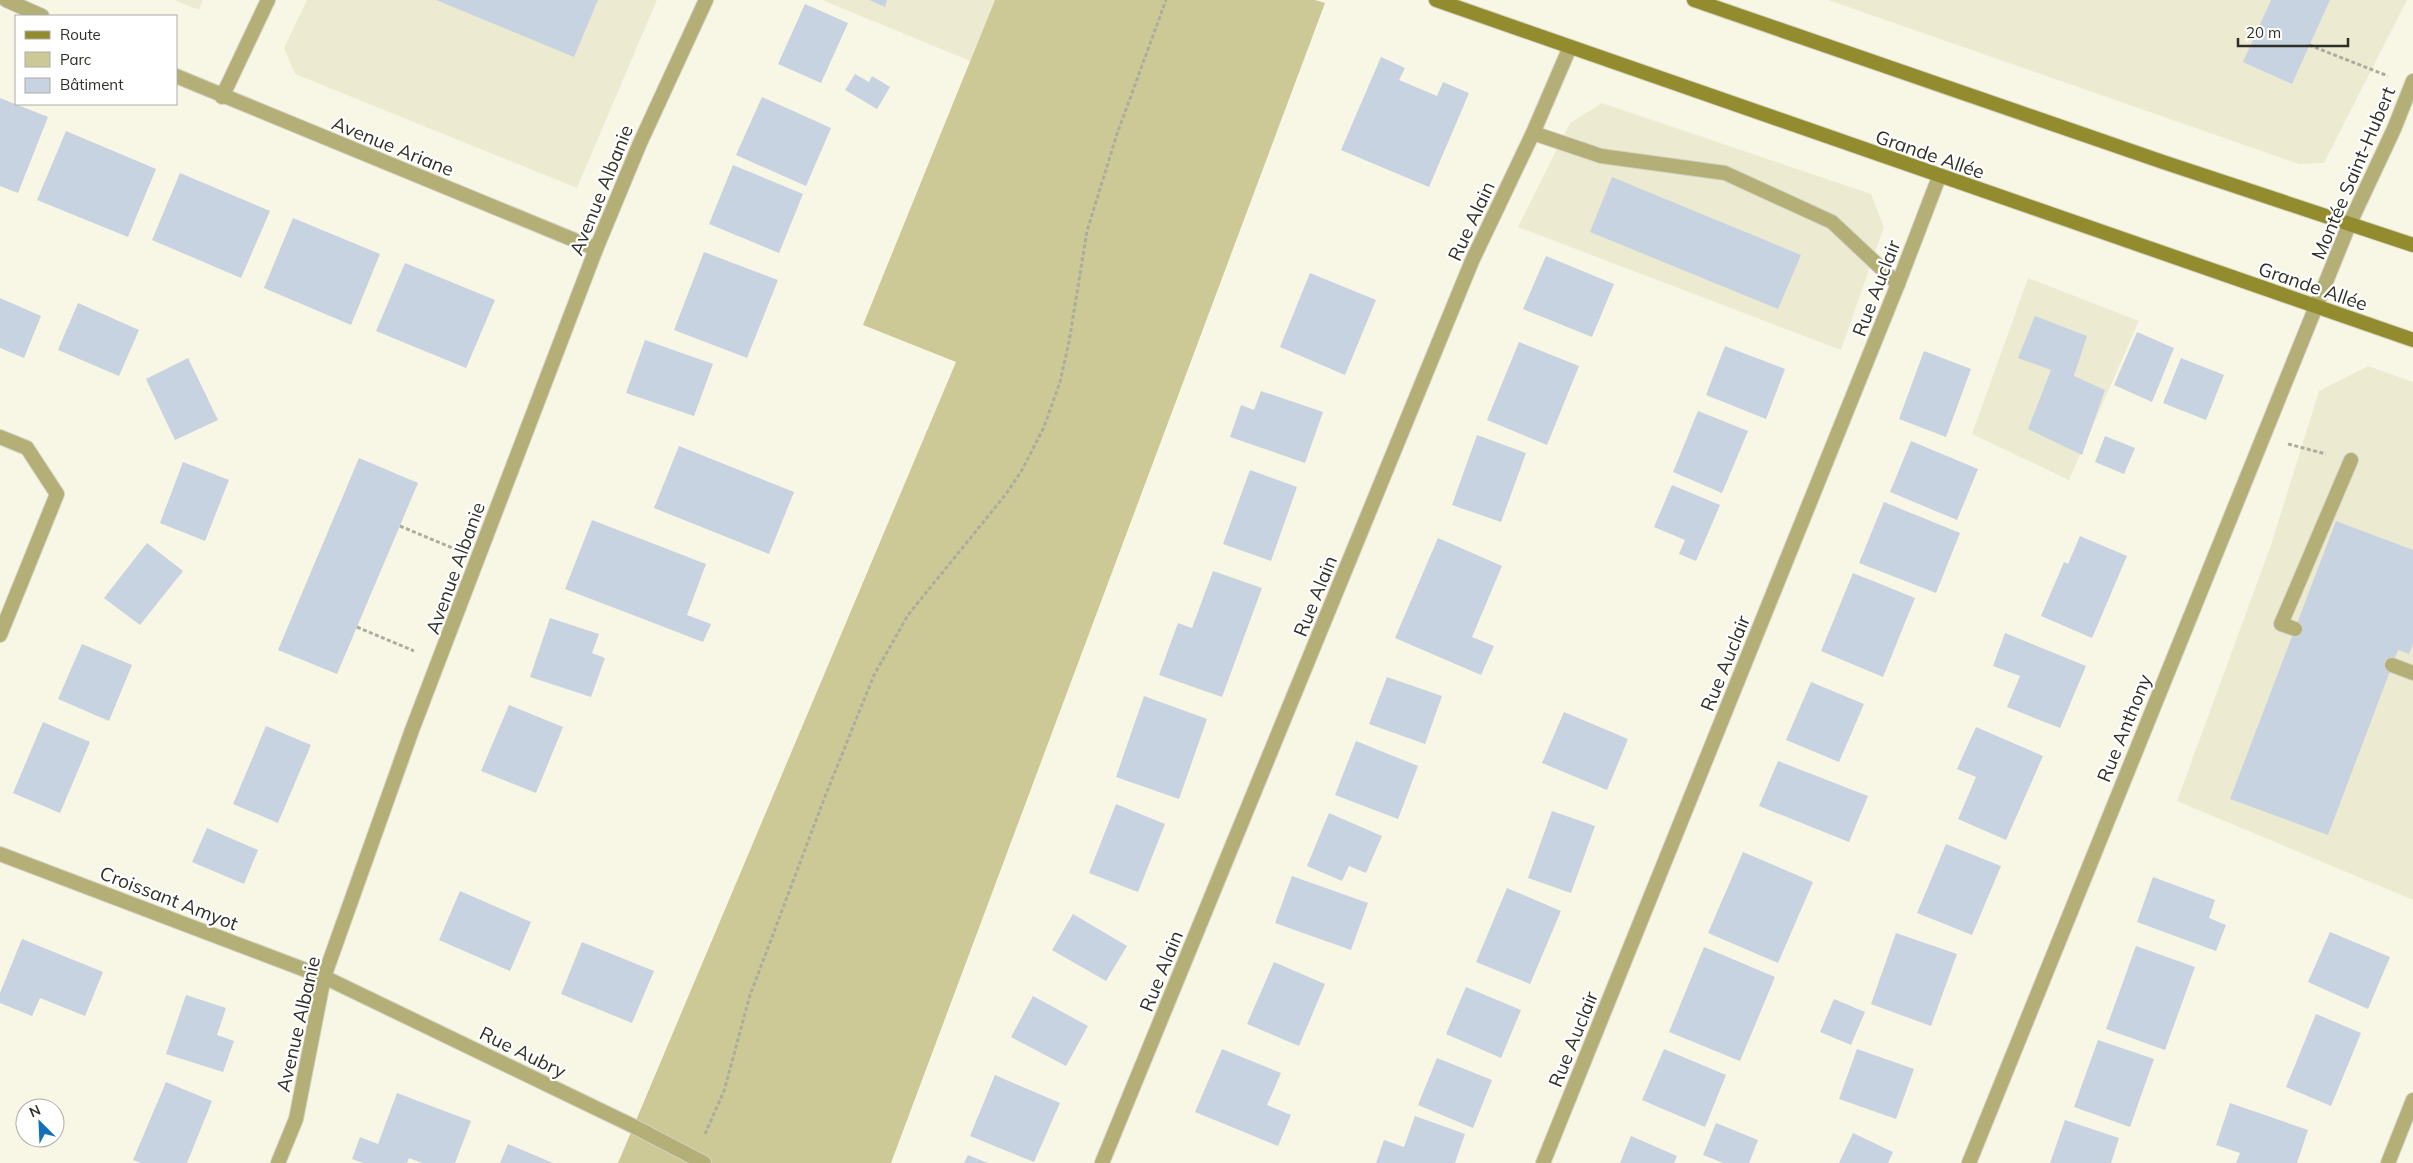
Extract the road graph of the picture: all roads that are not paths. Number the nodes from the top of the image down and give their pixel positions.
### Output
1 (6, 0) edge
2 (268, 0) edge
3 (706, 0) edge
4 (1436, 0) edge
5 (1694, 0) edge
6 (40, 15) edge
7 (1570, 46) junction
8 (178, 77) edge
9 (2412, 83) edge
10 (222, 97) junction
11 (1533, 133) junction
12 (1939, 177) junction
13 (2349, 225) junction
14 (2413, 245) edge
15 (596, 249) junction
16 (1898, 284) junction
17 (2316, 307) junction
18 (2413, 340) edge
19 (0, 437) edge
20 (2350, 460) road end
21 (2295, 629) dead end
22 (0, 635) edge
23 (2392, 666) dead end
24 (2413, 673) edge
25 (0, 854) edge
26 (324, 978) junction
27 (2413, 1100) edge
28 (278, 1163) edge
29 (704, 1163) edge
30 (1102, 1163) edge
31 (1543, 1163) edge
32 (1969, 1163) edge
33 (2388, 1163) edge

1 - 6 street
2 - 10 street
3 - 15 street, Avenue Albanie
4 - 7 main road, Grande Allée
5 - 13 main road
7 - 11 street, Rue Alain
7 - 12 main road, Grande Allée
8 - 10 street, Avenue Ariane
9 - 13 street, Montée Saint-Hubert
10 - 15 street, Avenue Ariane
11 - 16 street
11 - 30 street, Rue Alain
12 - 16 street, Rue Auclair
12 - 17 main road, Grande Allée
13 - 14 main road
13 - 17 street, Montée Saint-Hubert
15 - 26 street, Avenue Albanie
16 - 31 street, Rue Auclair
17 - 18 main road, Grande Allée
17 - 32 street, Rue Anthony
19 - 22 street
20 - 21 street
23 - 24 street
25 - 26 street, Croissant Amyot
26 - 28 street, Avenue Albanie
26 - 29 street, Rue Aubry
27 - 33 street

